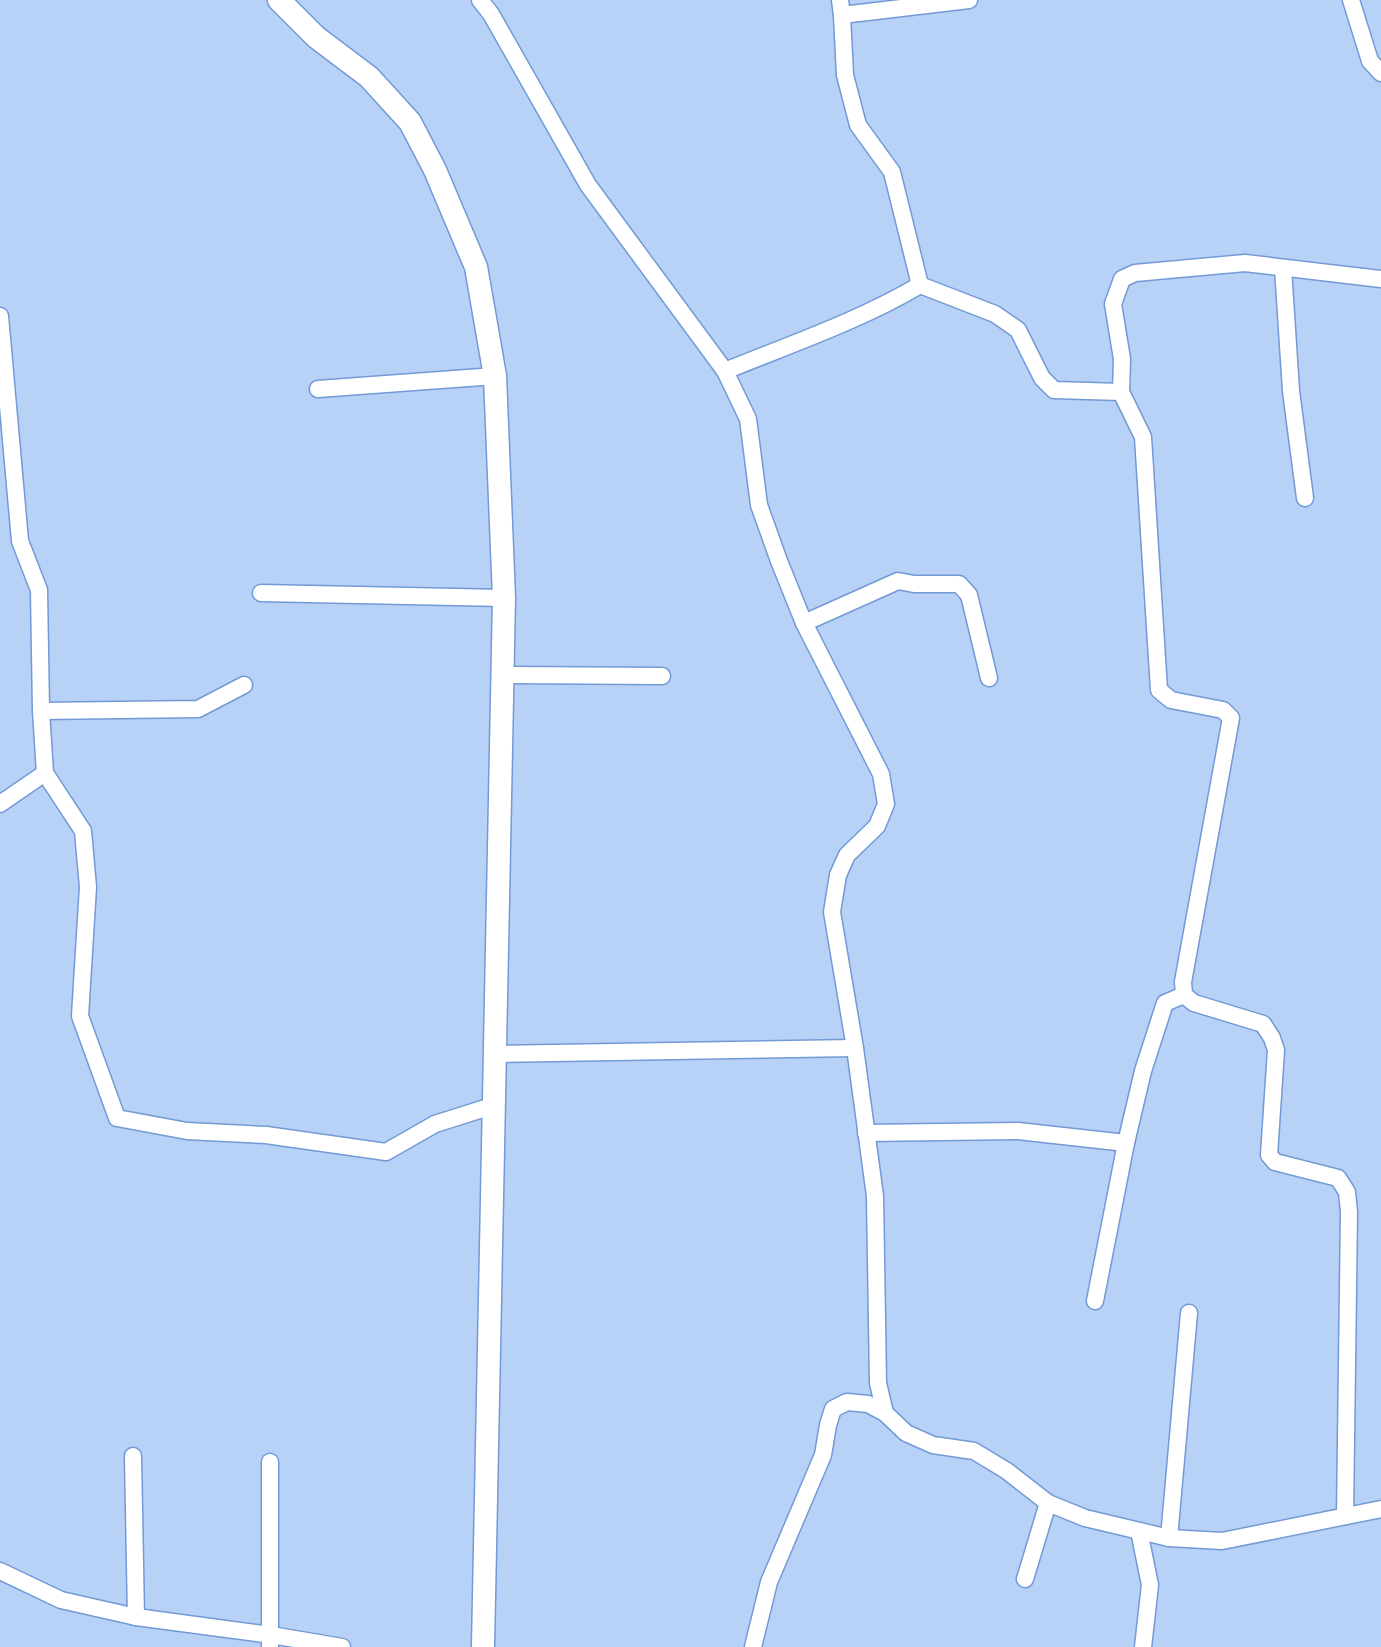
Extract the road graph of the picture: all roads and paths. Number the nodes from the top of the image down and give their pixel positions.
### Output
1 (279, 0) edge
2 (480, 0) edge
3 (969, 0) edge
4 (1351, 0) edge
5 (841, 8) edge
6 (1377, 64) edge
7 (1283, 268) junction
8 (1381, 279) edge
9 (920, 285) junction
10 (0, 316) edge
11 (725, 371) junction
12 (495, 376) junction
13 (318, 390) dead end
14 (1120, 392) junction
15 (1305, 498) dead end
16 (261, 593) dead end
17 (504, 598) junction
18 (804, 623) junction
19 (503, 675) junction
20 (662, 676) dead end
21 (988, 678) dead end
22 (244, 686) dead end
23 (41, 711) junction
24 (44, 773) junction
25 (0, 804) edge
26 (1184, 995) junction
27 (855, 1048) junction
28 (496, 1054) junction
29 (495, 1105) junction
30 (866, 1133) junction
31 (1126, 1143) junction
32 (1095, 1301) dead end
33 (1189, 1313) dead end
34 (885, 1413) junction
35 (133, 1456) dead end
36 (270, 1462) dead end
37 (1048, 1503) junction
38 (1381, 1509) edge
39 (1345, 1516) junction
40 (1139, 1531) junction
41 (1169, 1538) junction
42 (0, 1572) edge
43 (1026, 1579) dead end
44 (136, 1617) junction
45 (270, 1641) edge
46 (342, 1647) edge
47 (484, 1647) edge
48 (753, 1647) edge
49 (1143, 1647) edge

1 - 12 street
2 - 11 street
3 - 5 street
4 - 6 street
5 - 9 street
7 - 8 street
7 - 14 street
7 - 15 street
9 - 11 street
9 - 14 street
10 - 23 street
11 - 18 street
12 - 13 street
12 - 17 street
14 - 26 street
16 - 17 street
17 - 19 street
18 - 21 street
18 - 27 street
19 - 20 street
19 - 28 street
22 - 23 street
23 - 24 street
24 - 25 street
24 - 29 street
26 - 31 street
26 - 39 street
27 - 28 street
27 - 30 street
28 - 29 street
29 - 47 street
30 - 31 street
30 - 34 street
31 - 32 street
33 - 41 street
34 - 37 street
34 - 48 street
35 - 44 street
36 - 45 street
37 - 40 street
37 - 43 street
38 - 39 street
39 - 41 street
40 - 41 street
40 - 49 street
42 - 44 street
44 - 45 street
45 - 46 street

